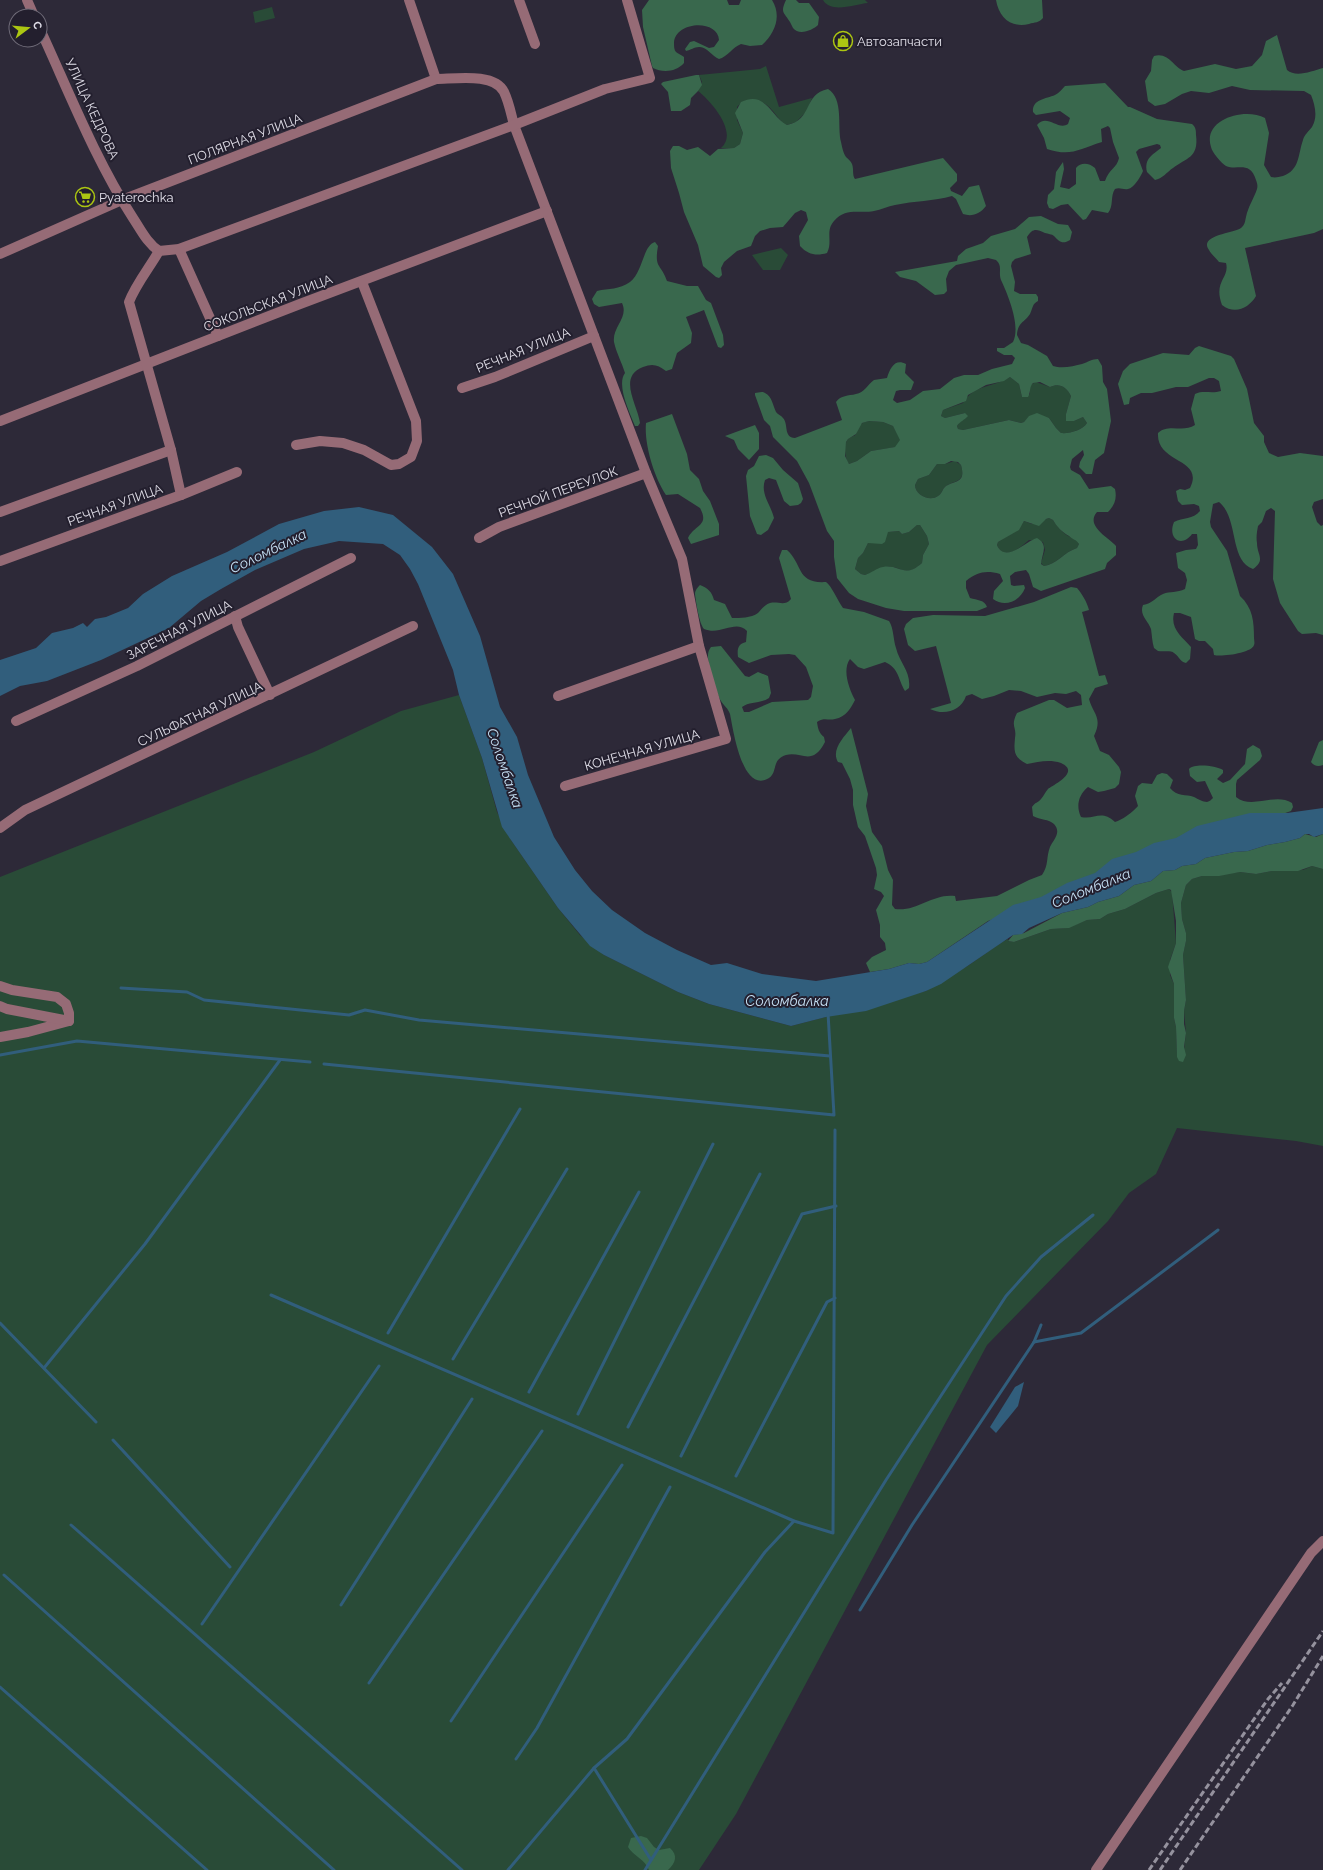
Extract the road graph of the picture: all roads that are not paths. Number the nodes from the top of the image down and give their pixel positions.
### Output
1 (409, 0) edge
2 (519, 0) edge
3 (627, 0) edge
4 (534, 44) dead end
5 (48, 46) edge
6 (436, 79) junction
7 (514, 125) junction
8 (122, 200) junction
9 (547, 211) junction
10 (180, 249) junction
11 (159, 250) junction
12 (0, 254) edge
13 (362, 282) junction
14 (218, 336) junction
15 (594, 336) junction
16 (147, 364) junction
17 (462, 388) dead end
18 (0, 421) edge
19 (296, 445) dead end
20 (171, 450) junction
21 (237, 472) dead end
22 (646, 473) junction
23 (181, 495) junction
24 (0, 512) edge
25 (479, 538) dead end
26 (351, 558) dead end
27 (0, 561) edge
28 (235, 616) junction
29 (413, 626) dead end
30 (699, 646) junction
31 (270, 695) junction
32 (558, 696) dead end
33 (16, 721) dead end
34 (566, 786) dead end
35 (0, 828) edge
36 (0, 986) edge
37 (0, 1006) edge
38 (69, 1021) junction
39 (0, 1037) edge
40 (1323, 1541) edge
41 (1096, 1870) edge

1 - 6 street
2 - 4 street
3 - 7 street
5 - 8 street, УЛИЦА КЕДРОВА
6 - 7 street, ПОЛЯРНАЯ УЛИЦА
6 - 8 street, ПОЛЯРНАЯ УЛИЦА
7 - 9 street
7 - 10 street
8 - 11 street, УЛИЦА КЕДРОВА
8 - 12 street, ПОЛЯРНАЯ УЛИЦА
9 - 13 street, СОКОЛЬСКАЯ УЛИЦА
9 - 15 street
10 - 11 street
10 - 14 street
11 - 16 street
13 - 14 street, СОКОЛЬСКАЯ УЛИЦА
13 - 19 street
14 - 16 street, СОКОЛЬСКАЯ УЛИЦА
15 - 17 street, РЕЧНАЯ УЛИЦА
15 - 22 street
16 - 18 street, СОКОЛЬСКАЯ УЛИЦА
16 - 20 street
20 - 23 street
20 - 24 street
21 - 23 street, РЕЧНАЯ УЛИЦА
22 - 25 street, РЕЧНОЙ ПЕРЕУЛОК
22 - 30 street
23 - 27 street, РЕЧНАЯ УЛИЦА
26 - 28 street, ЗАРЕЧНАЯ УЛИЦА
28 - 31 street
28 - 33 street, ЗАРЕЧНАЯ УЛИЦА
29 - 31 street, СУЛЬФАТНАЯ УЛИЦА
30 - 32 street
30 - 34 street, КОНЕЧНАЯ УЛИЦА
31 - 35 street, СУЛЬФАТНАЯ УЛИЦА
36 - 38 street
37 - 38 street
38 - 39 street
40 - 41 street

